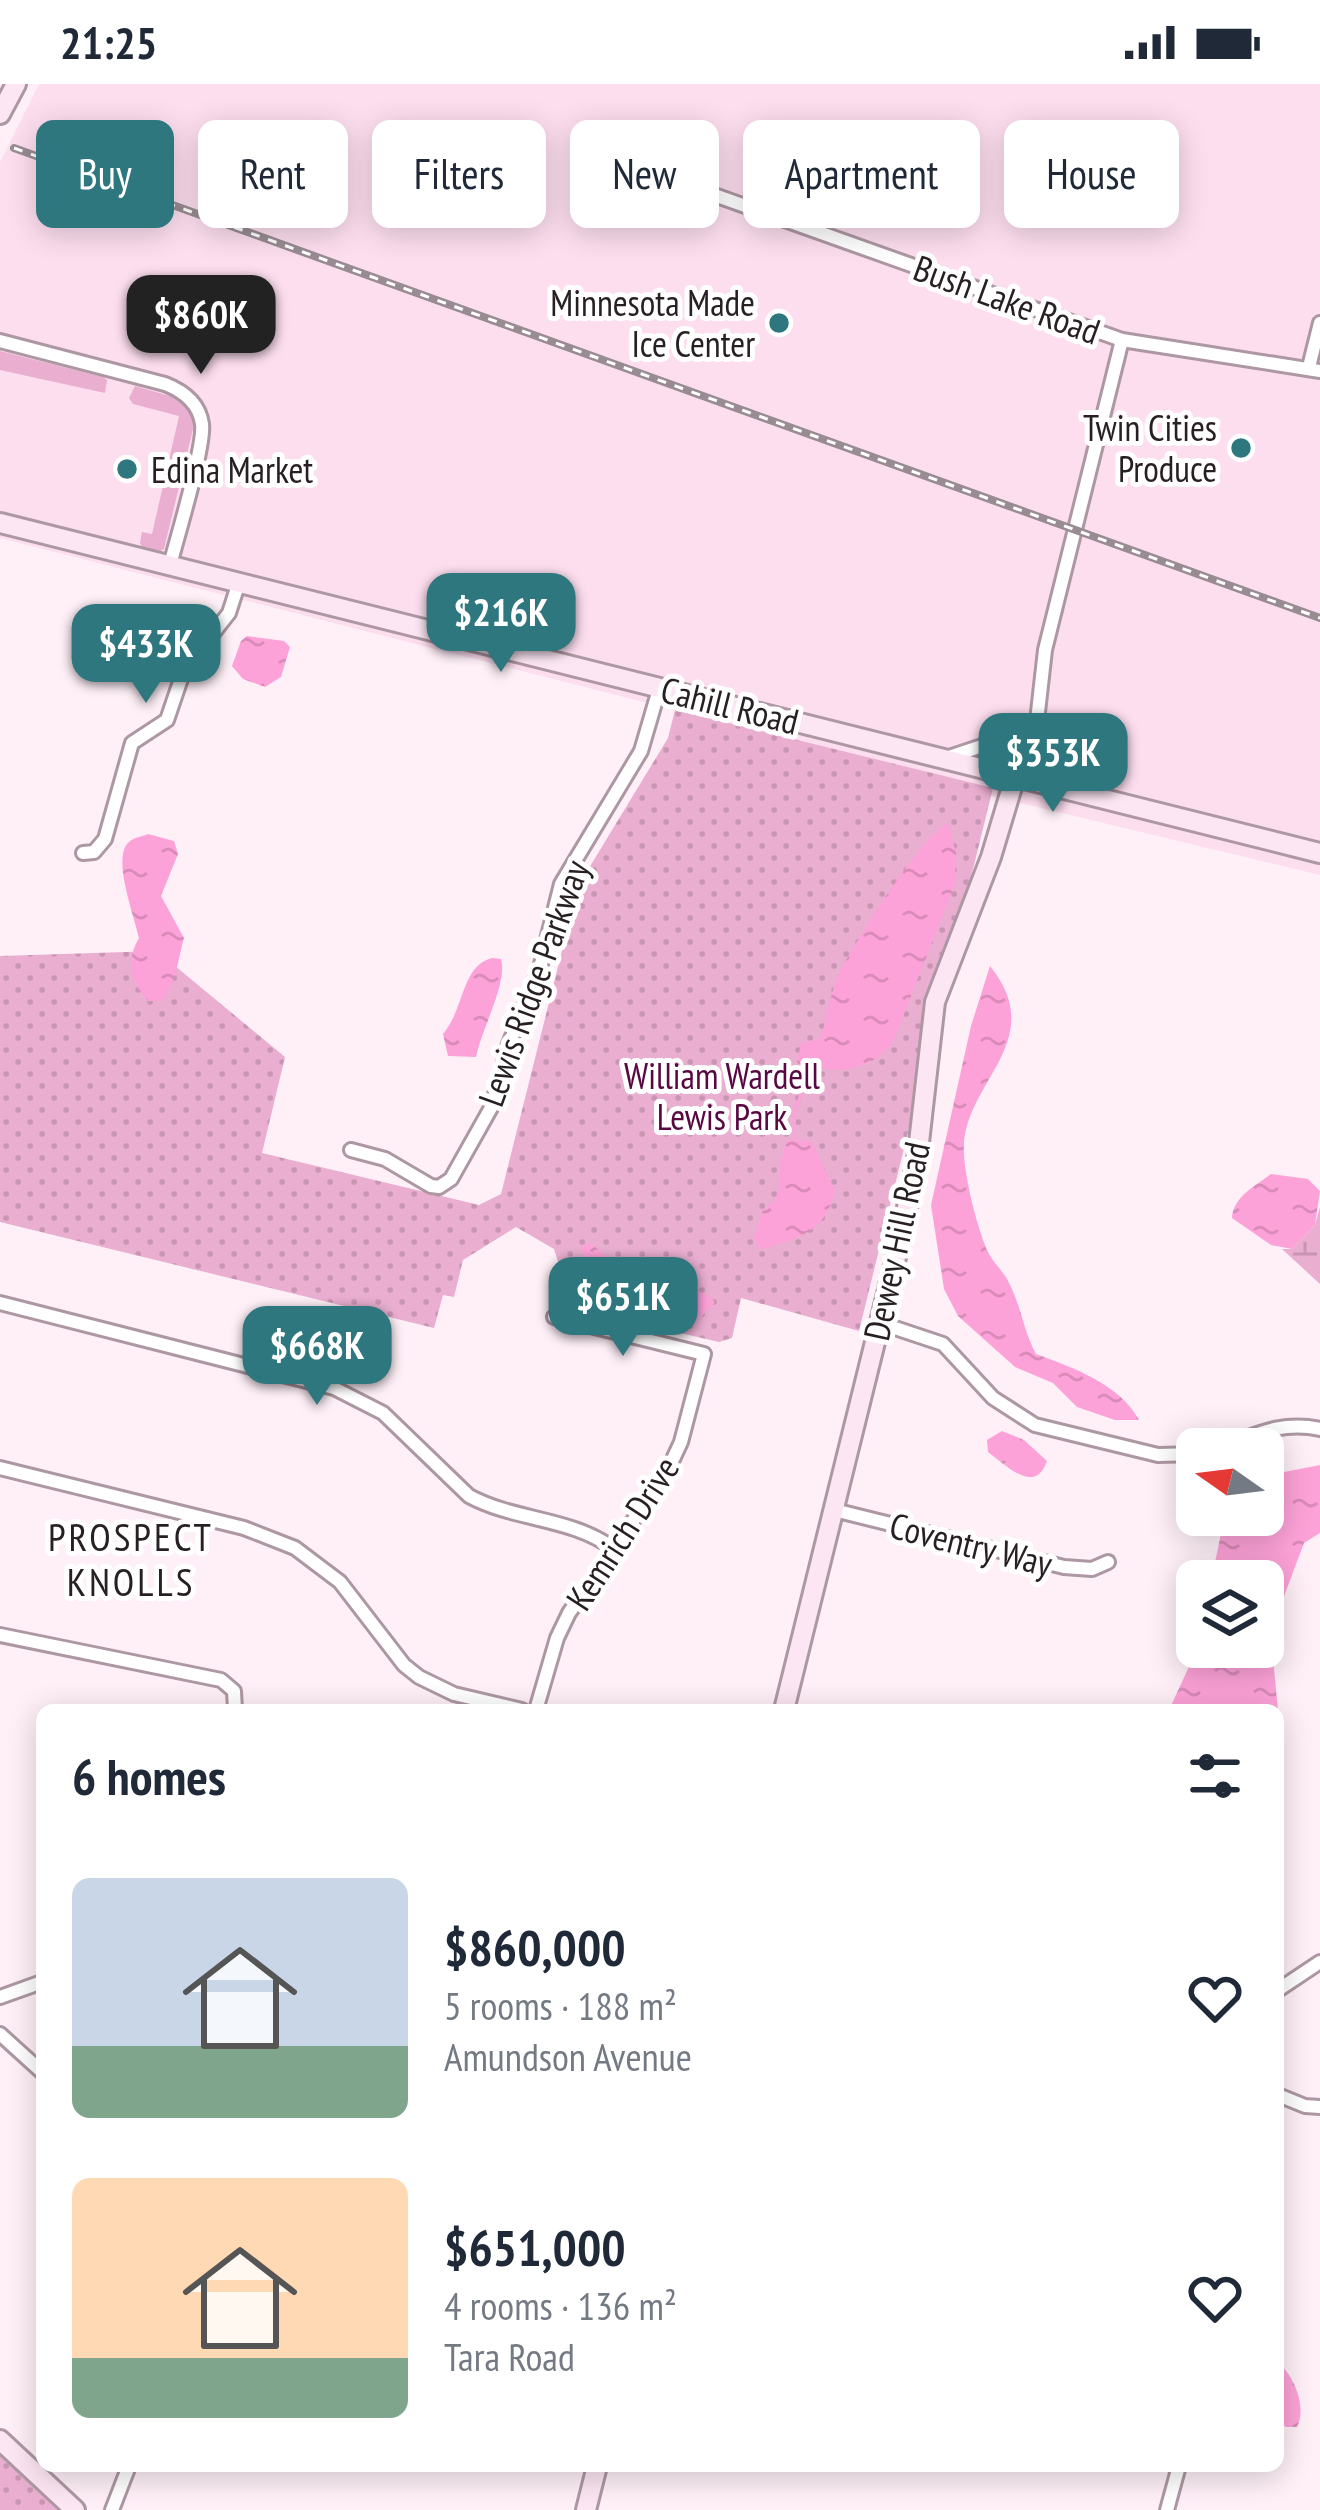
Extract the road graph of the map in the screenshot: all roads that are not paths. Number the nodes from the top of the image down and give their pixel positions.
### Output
1 (16, 84) edge
2 (0, 114) edge
3 (719, 196) edge
4 (1320, 323) edge
5 (1122, 340) junction
6 (0, 341) edge
7 (1315, 369) edge
8 (0, 523) edge
9 (170, 565) junction
10 (239, 582) junction
11 (660, 686) junction
12 (1036, 721) junction
13 (941, 759) junction
14 (1015, 777) junction
15 (1104, 800) junction
16 (1320, 853) edge
17 (83, 854) dead end
18 (351, 1150) dead end
19 (0, 1303) edge
20 (554, 1317) dead end
21 (880, 1323) junction
22 (1272, 1428) edge
23 (1320, 1429) edge
24 (1176, 1454) edge
25 (0, 1468) edge
26 (834, 1510) junction
27 (614, 1549) junction
28 (1108, 1562) dead end
29 (0, 1635) edge
30 (235, 1704) edge
31 (496, 1704) edge
32 (538, 1704) edge
33 (786, 1704) edge
34 (1320, 1962) edge
35 (36, 1984) edge
36 (1284, 1986) edge
37 (0, 1997) edge
38 (0, 2034) edge
39 (36, 2067) edge
40 (1284, 2097) edge
41 (1320, 2107) edge
42 (0, 2440) edge
43 (127, 2472) edge
44 (596, 2472) edge
45 (1177, 2472) edge
46 (75, 2510) edge
47 (112, 2510) edge
48 (586, 2510) edge
49 (1167, 2510) edge

1 - 2 street
3 - 5 street, Bush Lake Road
4 - 7 street
5 - 7 street, Bush Lake Road
5 - 12 street
6 - 9 street
8 - 9 street, Cahill Road
9 - 10 street, Cahill Road
10 - 11 street, Cahill Road
10 - 17 street
11 - 13 street, Cahill Road
11 - 18 street, Lewis Ridge Parkway
12 - 13 street
12 - 15 street
13 - 14 street, Cahill Road
14 - 15 street, Cahill Road
14 - 21 street, Dewey Hill Road
15 - 16 street, Cahill Road
19 - 27 street
20 - 27 street, Kemrich Drive
21 - 24 street
21 - 26 street, Dewey Hill Road
22 - 23 street
25 - 31 street
26 - 28 street, Coventry Way
26 - 33 street, Dewey Hill Road
27 - 32 street, Kemrich Drive
29 - 30 street
34 - 36 street
35 - 37 street
38 - 39 street
40 - 41 street
42 - 46 street
43 - 47 street
44 - 48 street
45 - 49 street

